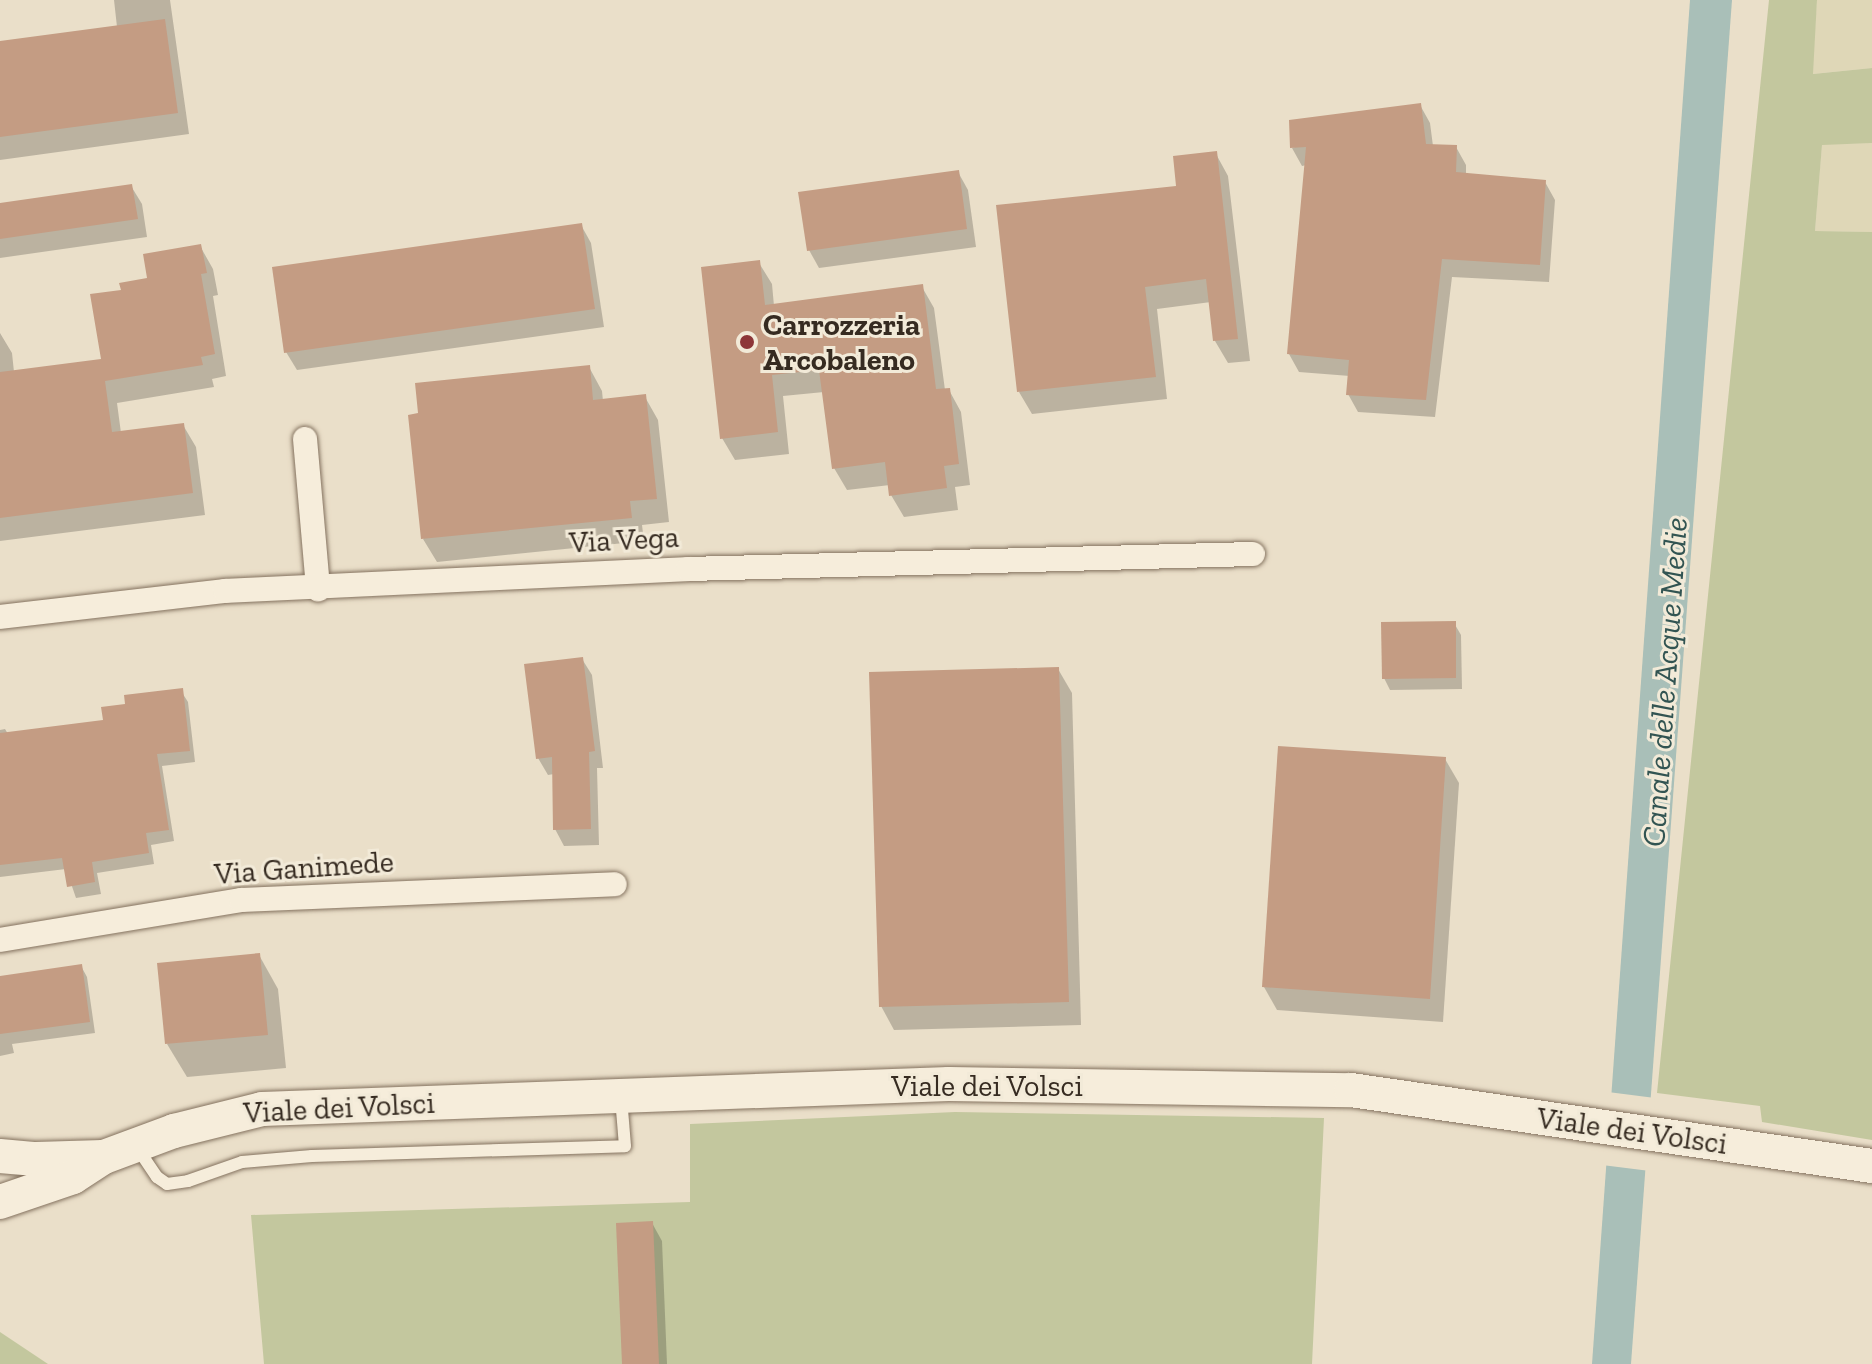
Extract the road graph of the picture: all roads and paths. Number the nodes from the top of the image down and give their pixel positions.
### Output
1 (305, 439) dead end
2 (1253, 554) dead end
3 (318, 589) junction
4 (0, 617) edge
5 (615, 884) dead end
6 (0, 940) edge
7 (621, 1097) junction
8 (137, 1146) junction
9 (0, 1156) edge
10 (104, 1157) junction
11 (1872, 1166) edge
12 (0, 1202) edge

1 - 3 street
2 - 3 street, Via Vega
3 - 4 street, Via Vega
5 - 6 street, Via Ganimede
7 - 8 street, Viale dei Volsci
7 - 8 lane
7 - 11 street, Viale dei Volsci
8 - 10 street, Viale dei Volsci
9 - 10 street, Viale dei Volsci
10 - 12 street, Viale dei Volsci

